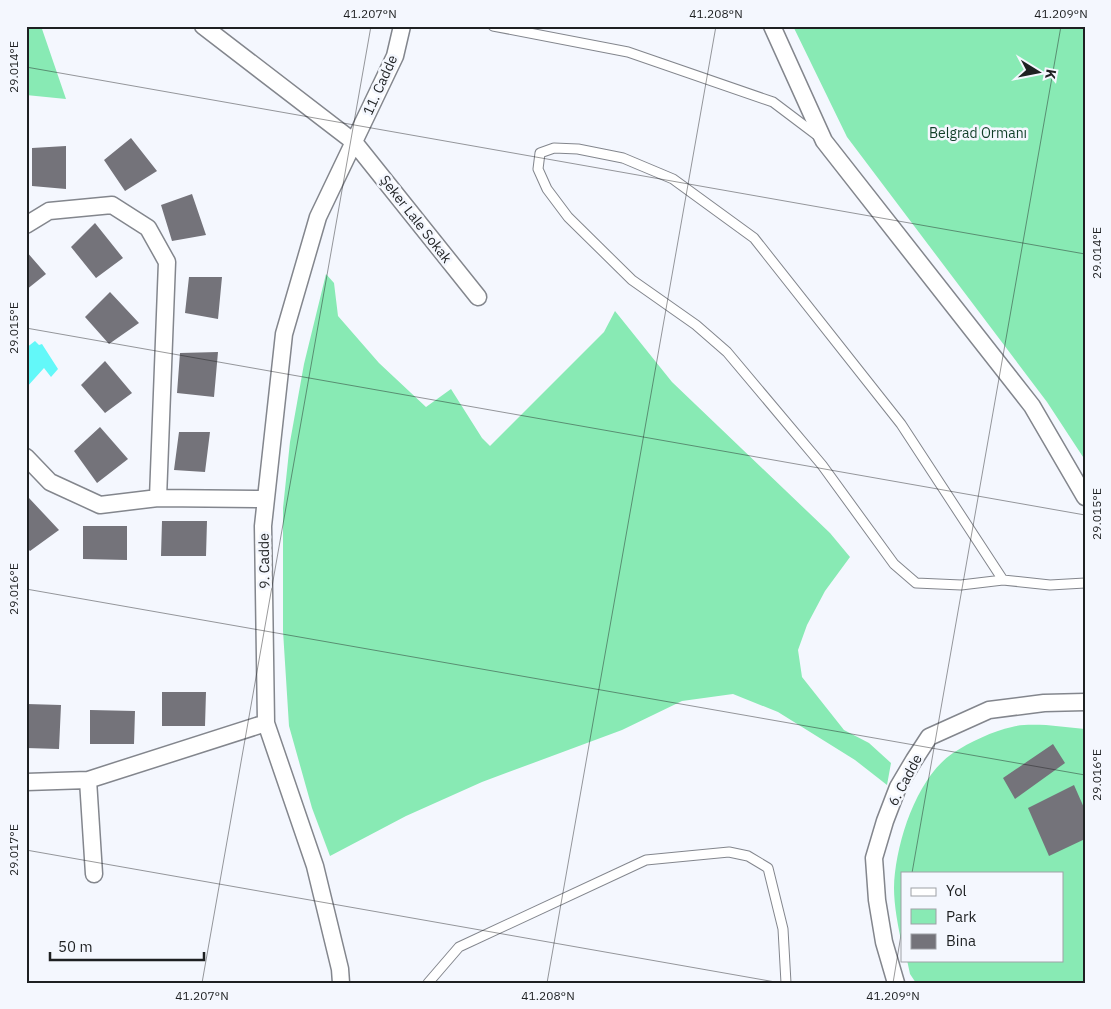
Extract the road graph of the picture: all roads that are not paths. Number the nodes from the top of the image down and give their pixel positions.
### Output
1 (203, 26) edge
2 (402, 26) edge
3 (493, 26) edge
4 (772, 26) edge
5 (824, 141) junction
6 (354, 142) junction
7 (26, 225) edge
8 (478, 297) dead end
9 (26, 457) edge
10 (1085, 497) edge
11 (158, 498) junction
12 (266, 499) junction
13 (1003, 580) junction
14 (1085, 583) edge
15 (1085, 702) edge
16 (266, 723) junction
17 (88, 780) junction
18 (26, 782) edge
19 (94, 874) dead end
20 (341, 983) edge
21 (428, 983) edge
22 (786, 983) edge
23 (896, 983) edge

1 - 6 street, Şeker Lale Sokak
2 - 6 street, 11. Cadde
3 - 5 lane
4 - 5 street
5 - 10 street
6 - 8 street, Şeker Lale Sokak
6 - 12 street, 9. Cadde
7 - 11 street
9 - 11 street
11 - 12 street
12 - 16 street, 9. Cadde
13 - 13 lane
13 - 14 lane
15 - 23 street, 6. Cadde
16 - 17 street
16 - 20 street, 9. Cadde
17 - 18 street
17 - 19 street
21 - 22 lane

